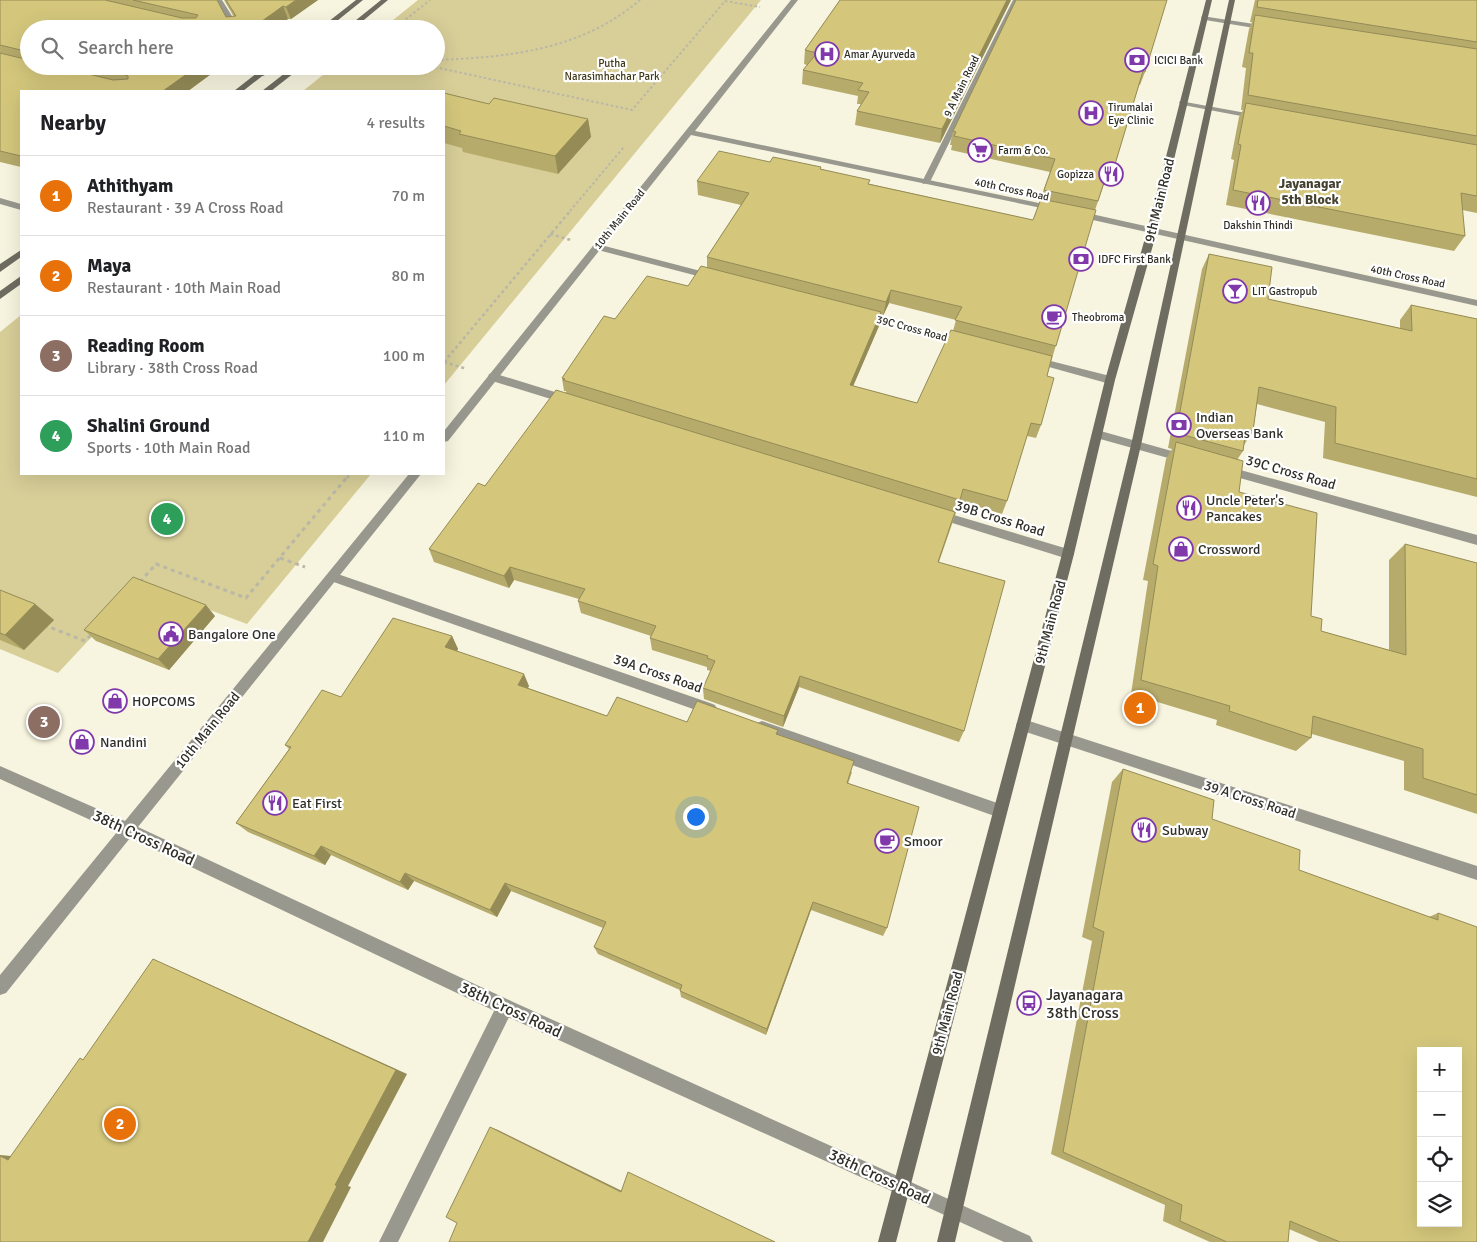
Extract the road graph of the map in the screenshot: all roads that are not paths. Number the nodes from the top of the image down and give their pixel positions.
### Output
1 (219, 0) edge
2 (360, 0) edge
3 (385, 0) edge
4 (795, 0) edge
5 (1016, 0) edge
6 (1209, 0) edge
7 (1232, 0) edge
8 (1205, 18) junction
9 (231, 20) edge
10 (334, 20) edge
11 (359, 20) edge
12 (1227, 22) junction
13 (1274, 29) edge
14 (259, 75) edge
15 (287, 75) edge
16 (239, 90) edge
17 (267, 90) edge
18 (1183, 103) junction
19 (1209, 108) junction
20 (1266, 119) edge
21 (689, 132) junction
22 (926, 182) junction
23 (0, 201) edge
24 (20, 207) edge
25 (1058, 210) edge
26 (1068, 212) edge
27 (1152, 231) junction
28 (1181, 237) junction
29 (597, 247) junction
30 (20, 254) edge
31 (0, 269) edge
32 (723, 279) edge
33 (20, 281) edge
34 (0, 296) edge
35 (1477, 303) edge
36 (849, 312) edge
37 (975, 344) edge
38 (1023, 357) edge
39 (492, 377) junction
40 (1110, 380) junction
41 (578, 404) edge
42 (1097, 434) junction
43 (445, 437) edge
44 (1136, 444) junction
45 (1198, 462) edge
46 (1218, 468) edge
47 (414, 475) edge
48 (922, 510) edge
49 (1477, 540) edge
50 (1068, 554) junction
51 (332, 577) junction
52 (718, 712) edge
53 (746, 722) edge
54 (1023, 725) junction
55 (1064, 739) junction
56 (0, 772) edge
57 (1000, 811) junction
58 (127, 829) junction
59 (1477, 873) edge
60 (0, 988) edge
61 (505, 1007) junction
62 (901, 1185) junction
63 (954, 1210) junction
64 (388, 1242) edge
65 (887, 1242) edge
66 (946, 1242) edge
67 (1024, 1242) edge

1 - 9 street
2 - 10 main road
3 - 11 main road
4 - 21 street, 10th Main Road
5 - 22 street, 9 A Main Road
6 - 8 main road, 9th Main Road
7 - 12 main road, 9th Main Road
8 - 12 street
8 - 18 main road, 9th Main Road
12 - 13 street
12 - 19 main road, 9th Main Road
14 - 16 main road
15 - 17 main road
18 - 19 street
18 - 27 main road, 9th Main Road
19 - 20 street
19 - 28 main road, 9th Main Road
21 - 22 street, 40th Cross Road
21 - 29 street, 10th Main Road
22 - 25 street, 40th Cross Road
23 - 24 street
26 - 27 street, 40th Cross Road
27 - 28 street, 40th Cross Road
27 - 40 main road, 9th Main Road
28 - 35 street, 40th Cross Road
28 - 44 main road, 9th Main Road
29 - 32 street
29 - 39 street, 10th Main Road
30 - 31 main road
33 - 34 main road
36 - 37 street, 39C Cross Road
38 - 40 street
39 - 41 street
39 - 43 street, 10th Main Road
40 - 42 main road, 9th Main Road
42 - 44 street
42 - 50 main road, 9th Main Road
44 - 45 street
44 - 55 main road, 9th Main Road
46 - 49 street, 39C Cross Road
47 - 51 street, 10th Main Road
48 - 50 street, 39B Cross Road
50 - 54 main road, 9th Main Road
51 - 52 street, 39A Cross Road
51 - 58 street, 10th Main Road
53 - 57 street
54 - 55 street, 39 A Cross Road
54 - 57 main road, 9th Main Road
55 - 59 street, 39 A Cross Road
55 - 63 main road, 9th Main Road
56 - 58 street, 38th Cross Road
57 - 62 main road, 9th Main Road
58 - 60 street, 10th Main Road
58 - 61 street, 38th Cross Road
61 - 62 street, 38th Cross Road
61 - 64 street
62 - 63 street, 38th Cross Road
62 - 65 main road, 9th Main Road
63 - 66 main road, 9th Main Road
63 - 67 street, 38th Cross Road

